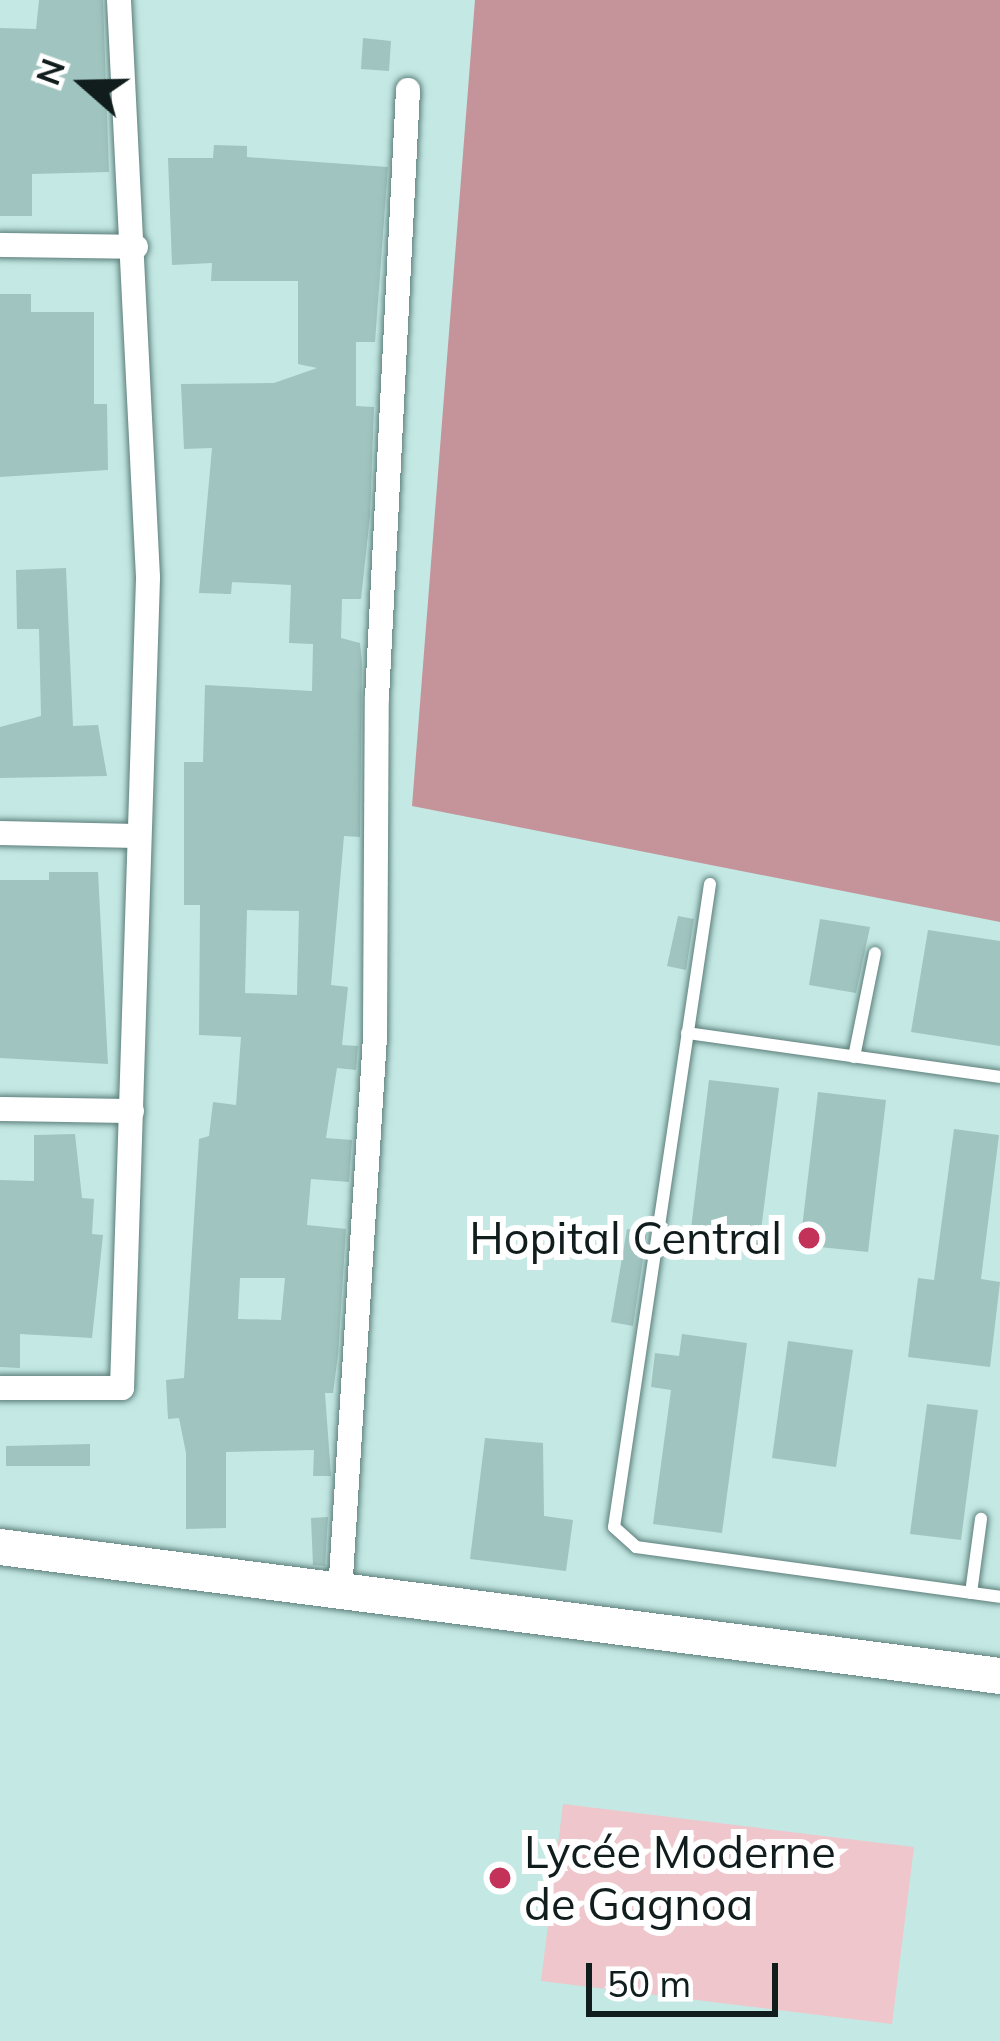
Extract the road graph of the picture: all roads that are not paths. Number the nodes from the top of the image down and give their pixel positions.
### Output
1 (119, 0) edge
2 (408, 90) dead end
3 (0, 244) edge
4 (136, 247) junction
5 (0, 833) edge
6 (136, 836) junction
7 (710, 884) dead end
8 (875, 953) dead end
9 (687, 1033) junction
10 (854, 1057) junction
11 (1000, 1077) edge
12 (0, 1109) edge
13 (132, 1111) junction
14 (0, 1388) edge
15 (981, 1519) dead end
16 (0, 1547) edge
17 (340, 1593) junction
18 (971, 1593) junction
19 (1000, 1597) edge
20 (1000, 1676) edge

1 - 4 street
2 - 17 street
3 - 4 street
4 - 6 street
5 - 6 street
6 - 13 street
7 - 9 lane
8 - 10 lane
9 - 10 lane
9 - 18 lane
10 - 11 lane
12 - 13 street
13 - 14 street
15 - 18 lane
16 - 17 street
17 - 20 street
18 - 19 lane

